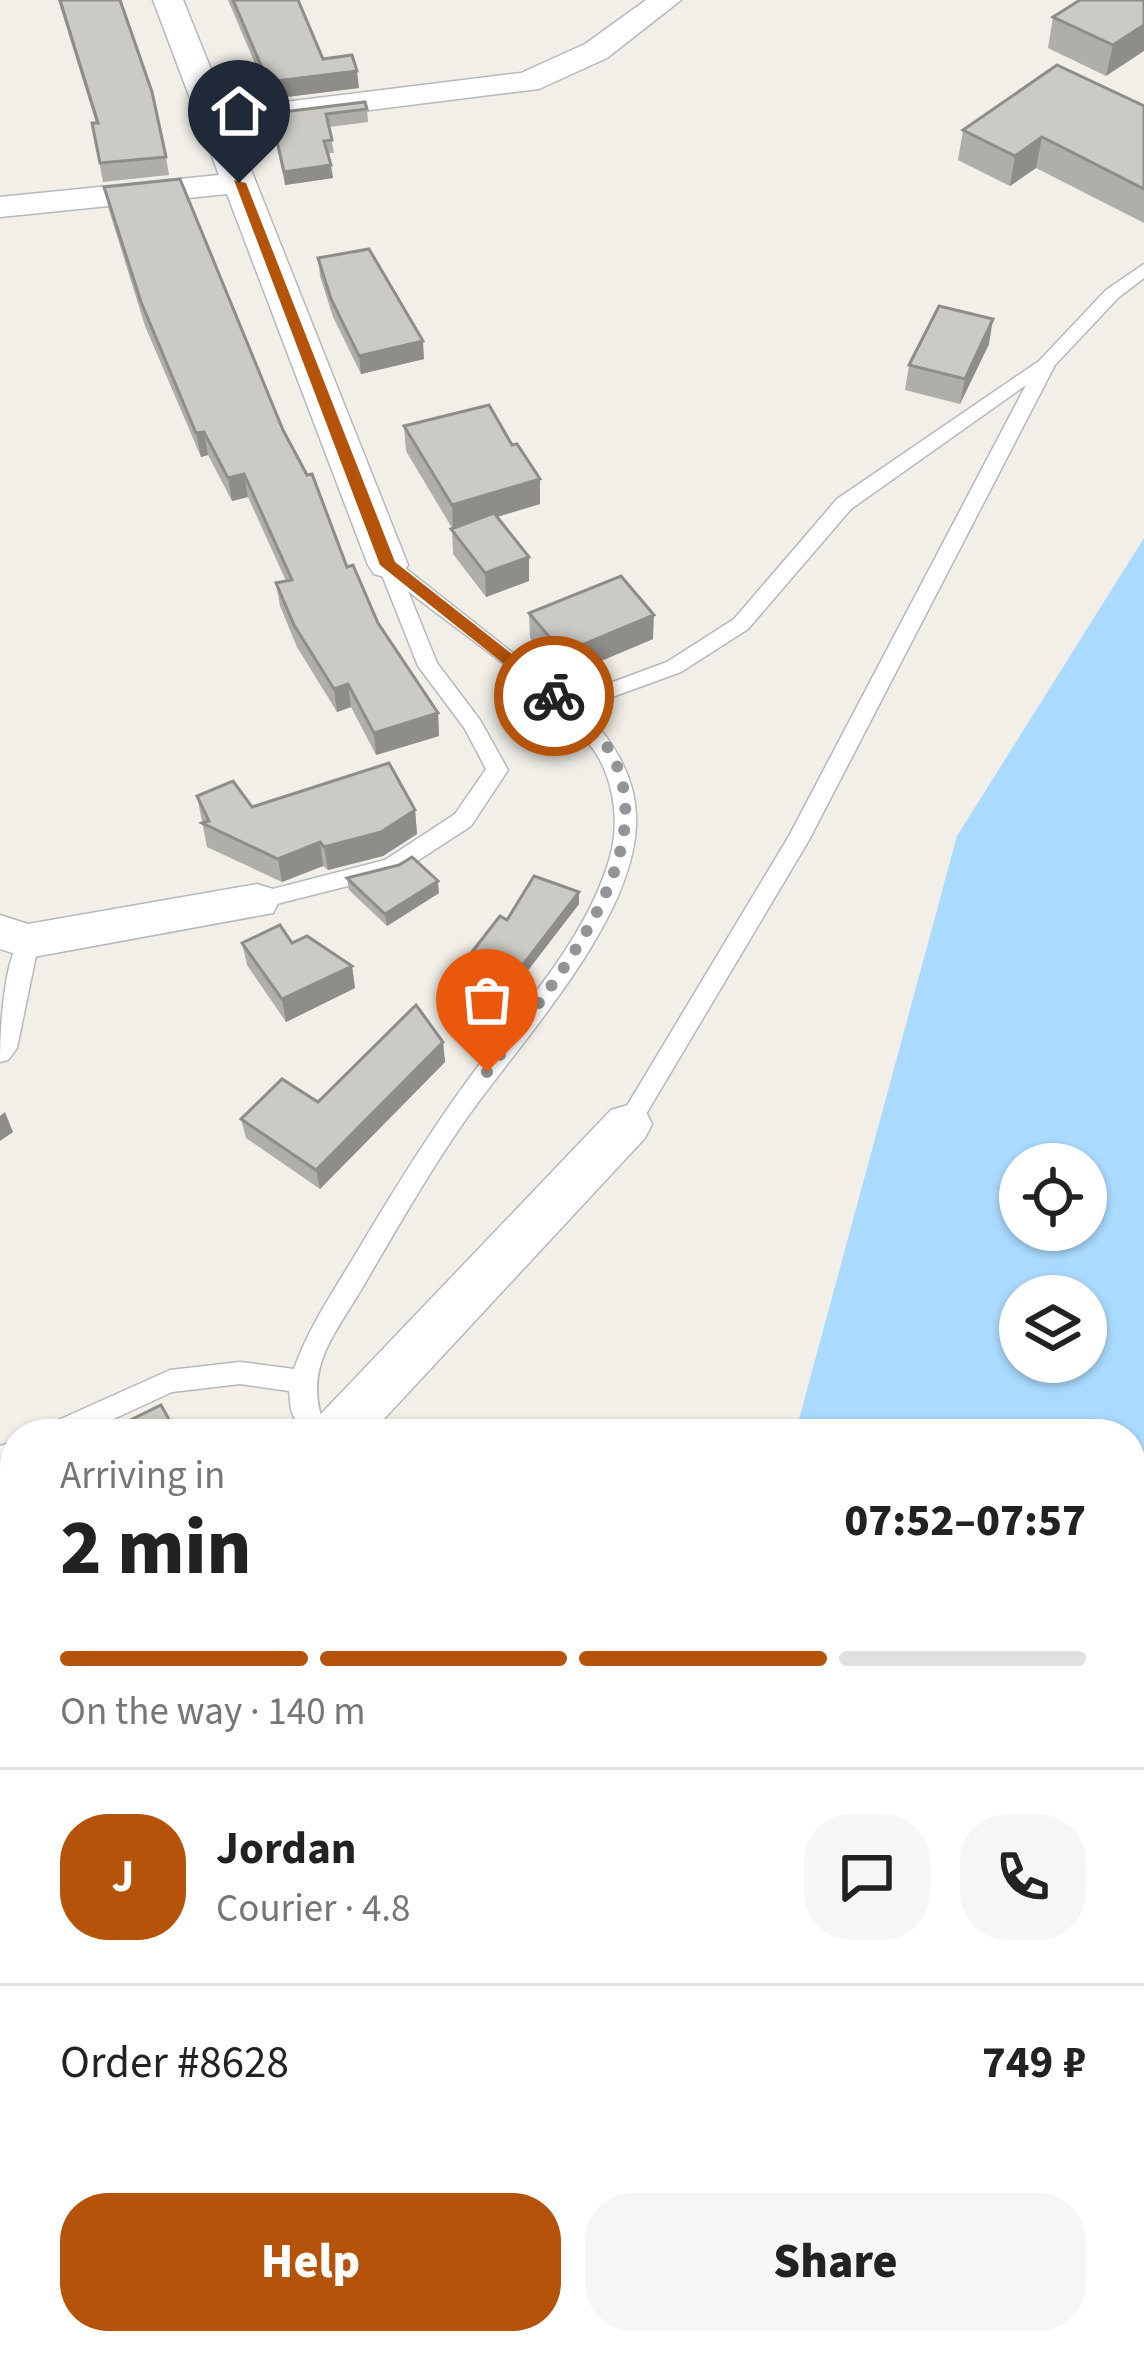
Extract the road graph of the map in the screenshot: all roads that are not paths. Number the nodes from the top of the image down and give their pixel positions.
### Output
1 (168, 0) edge
2 (666, 0) edge
3 (214, 120) junction
4 (239, 183) junction
5 (0, 207) edge
6 (1144, 269) edge
7 (1047, 362) junction
8 (388, 565) junction
9 (552, 694) junction
10 (256, 901) joint
11 (14, 936) edge
12 (0, 1053) edge
13 (628, 1124) joint
14 (303, 1382) junction
15 (87, 1419) edge
16 (305, 1419) edge
17 (350, 1419) edge

1 - 3 street
2 - 3 street
3 - 4 street
4 - 5 street
4 - 8 street
6 - 7 lane
7 - 9 lane
7 - 13 lane
8 - 9 lane
8 - 10 lane
9 - 14 lane
10 - 11 street
11 - 12 lane
13 - 17 street
14 - 15 lane
14 - 16 lane

